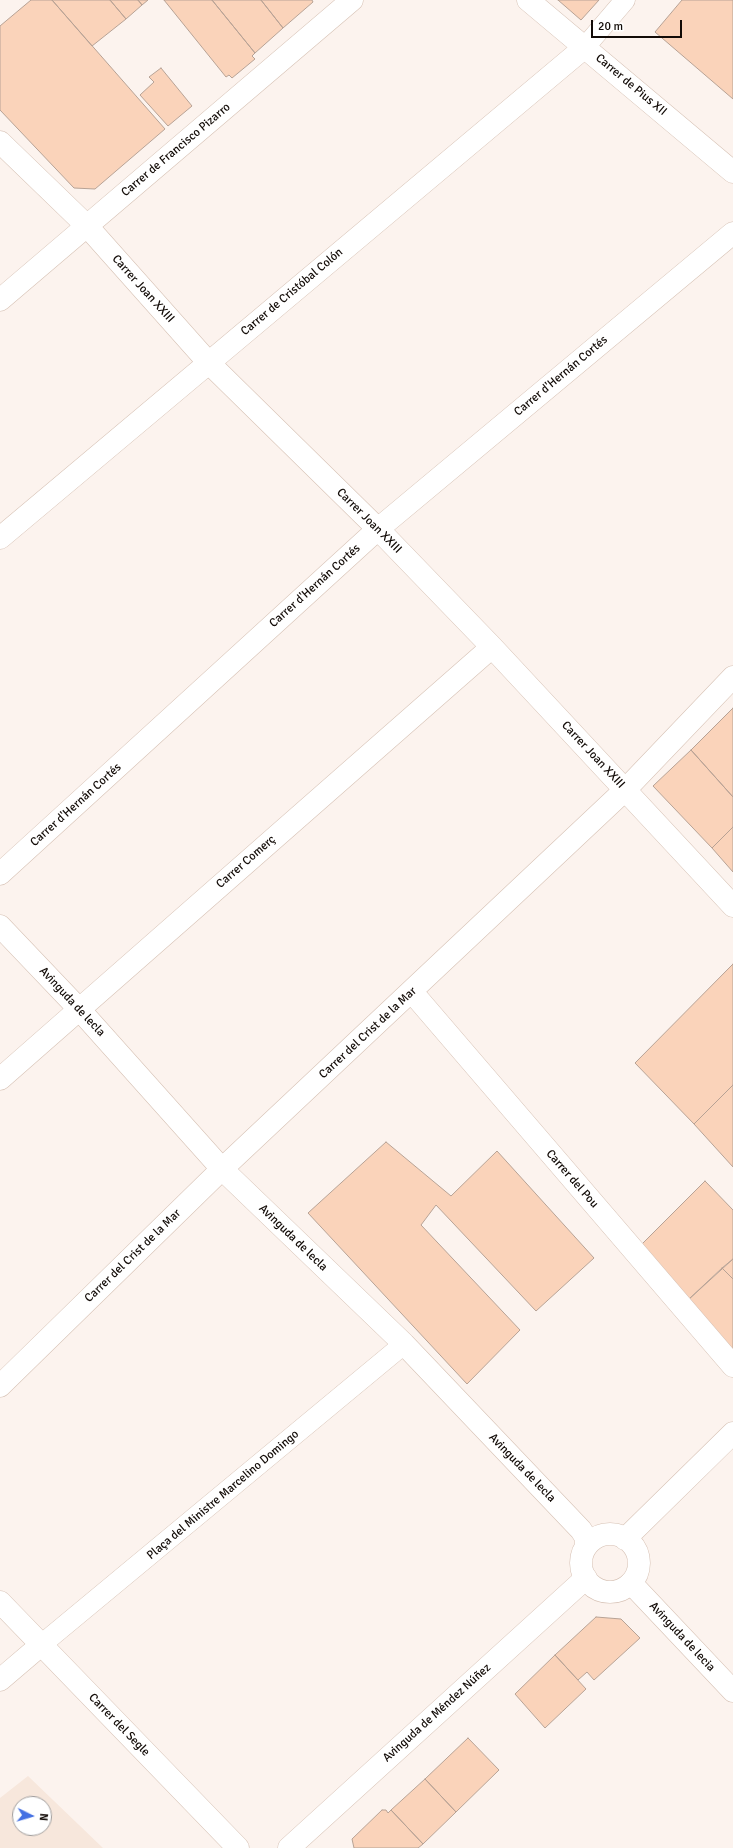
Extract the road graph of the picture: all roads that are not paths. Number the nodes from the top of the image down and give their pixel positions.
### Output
1 (352, 0) edge
2 (528, 0) edge
3 (625, 0) edge
4 (585, 47) junction
5 (0, 142) edge
6 (733, 172) edge
7 (87, 226) junction
8 (733, 233) edge
9 (0, 300) edge
10 (208, 362) junction
11 (378, 528) junction
12 (0, 538) edge
13 (492, 647) junction
14 (733, 677) edge
15 (626, 789) junction
16 (0, 874) edge
17 (733, 906) edge
18 (0, 926) edge
19 (412, 992) junction
20 (79, 1009) junction
21 (0, 1079) edge
22 (222, 1169) junction
23 (404, 1344) junction
24 (733, 1366) edge
25 (0, 1386) edge
26 (733, 1433) edge
27 (625, 1539) junction
28 (586, 1547) junction
29 (586, 1578) junction
30 (631, 1583) junction
31 (0, 1602) edge
32 (42, 1645) junction
33 (0, 1680) edge
34 (733, 1691) edge
35 (238, 1848) edge
36 (289, 1848) edge

1 - 7 street, Carrer de Francisco Pizarro
2 - 4 street, Carrer de Pius XII
3 - 4 street
4 - 6 street, Carrer de Pius XII
4 - 10 street, Carrer de Cristóbal Colón
5 - 7 street, Carrer Joan XXIII
7 - 9 street, Carrer de Francisco Pizarro
7 - 10 street, Carrer Joan XXIII
8 - 11 street, Carrer d'Hernán Cortés
10 - 11 street, Carrer Joan XXIII
10 - 12 street, Carrer de Cristóbal Colón
11 - 13 street, Carrer Joan XXIII
11 - 16 street, Carrer d'Hernán Cortés
13 - 15 street, Carrer Joan XXIII
13 - 20 street, Carrer Comerç
14 - 15 street, Carrer del Crist de la Mar
15 - 17 street, Carrer Joan XXIII
15 - 19 street, Carrer del Crist de la Mar
18 - 20 street, Avinguda de lecla
19 - 22 street, Carrer del Crist de la Mar
19 - 24 street, Carrer del Pou
20 - 21 street, Carrer Comerç
20 - 22 street, Avinguda de lecla
22 - 23 street, Avinguda de lecla
22 - 25 street, Carrer del Crist de la Mar
23 - 28 street, Avinguda de lecla
23 - 32 street, Plaça del Ministre Marcelino Domingo
26 - 27 street
27 - 28 street
27 - 30 street
28 - 29 street
29 - 30 street
29 - 36 street, Avinguda de Méndez Núñez
30 - 34 street, Avinguda de lecia
31 - 32 street, Carrer del Segle
32 - 33 street
32 - 35 street, Carrer del Segle

